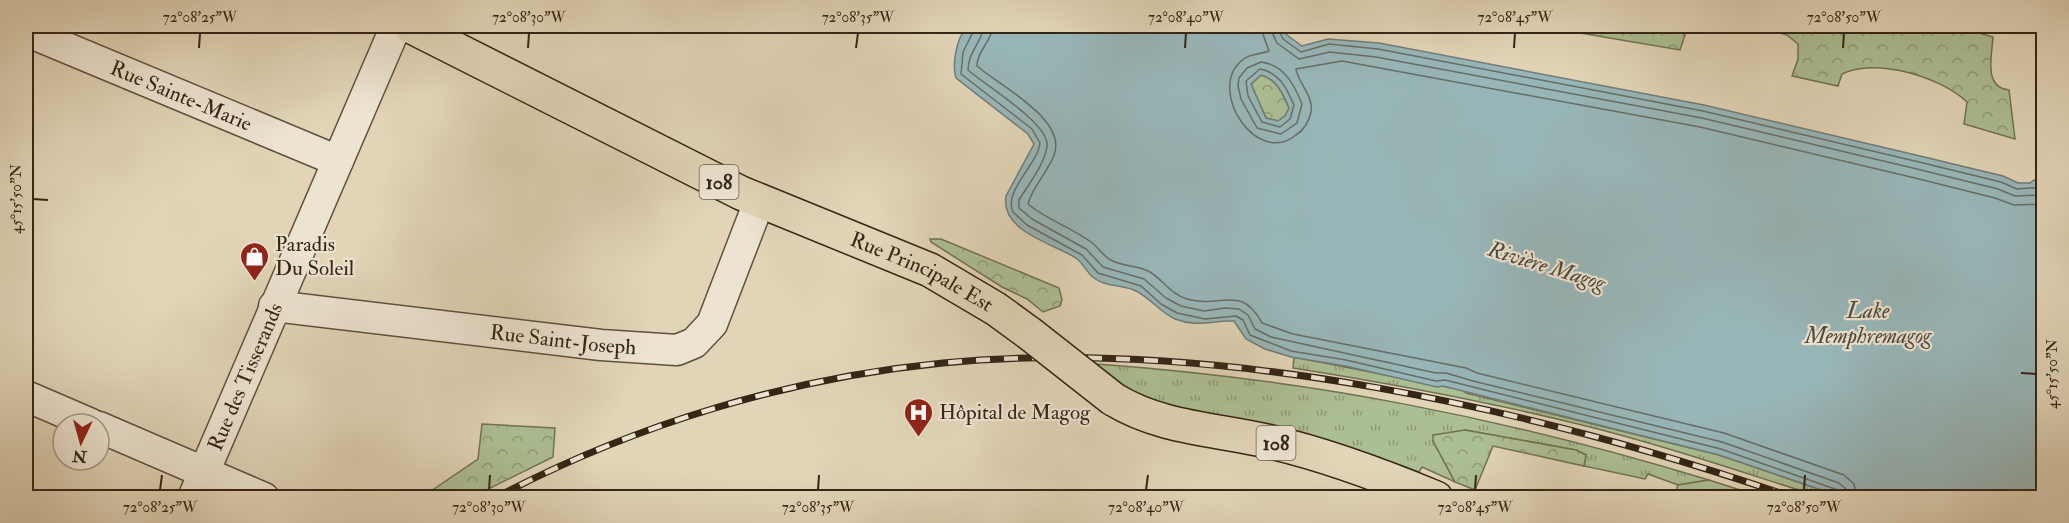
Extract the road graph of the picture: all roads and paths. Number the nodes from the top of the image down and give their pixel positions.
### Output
1 (396, 26) edge
2 (410, 26) edge
3 (26, 30) edge
4 (338, 161) junction
5 (759, 202) junction
6 (274, 306) junction
7 (26, 396) edge
8 (63, 412) edge
9 (111, 434) edge
10 (198, 485) edge
11 (264, 498) edge
12 (1436, 498) edge

1 - 4 street, Rue des Tisserands
2 - 5 main road, Rue Principale Est / 108
3 - 4 street, Rue Sainte-Marie
4 - 6 street, Rue des Tisserands
5 - 6 street, Rue Saint-Joseph
5 - 12 main road, Rue Principale Est / 108, bridge
6 - 10 street, Rue des Tisserands
7 - 8 street
9 - 10 street
10 - 11 street

